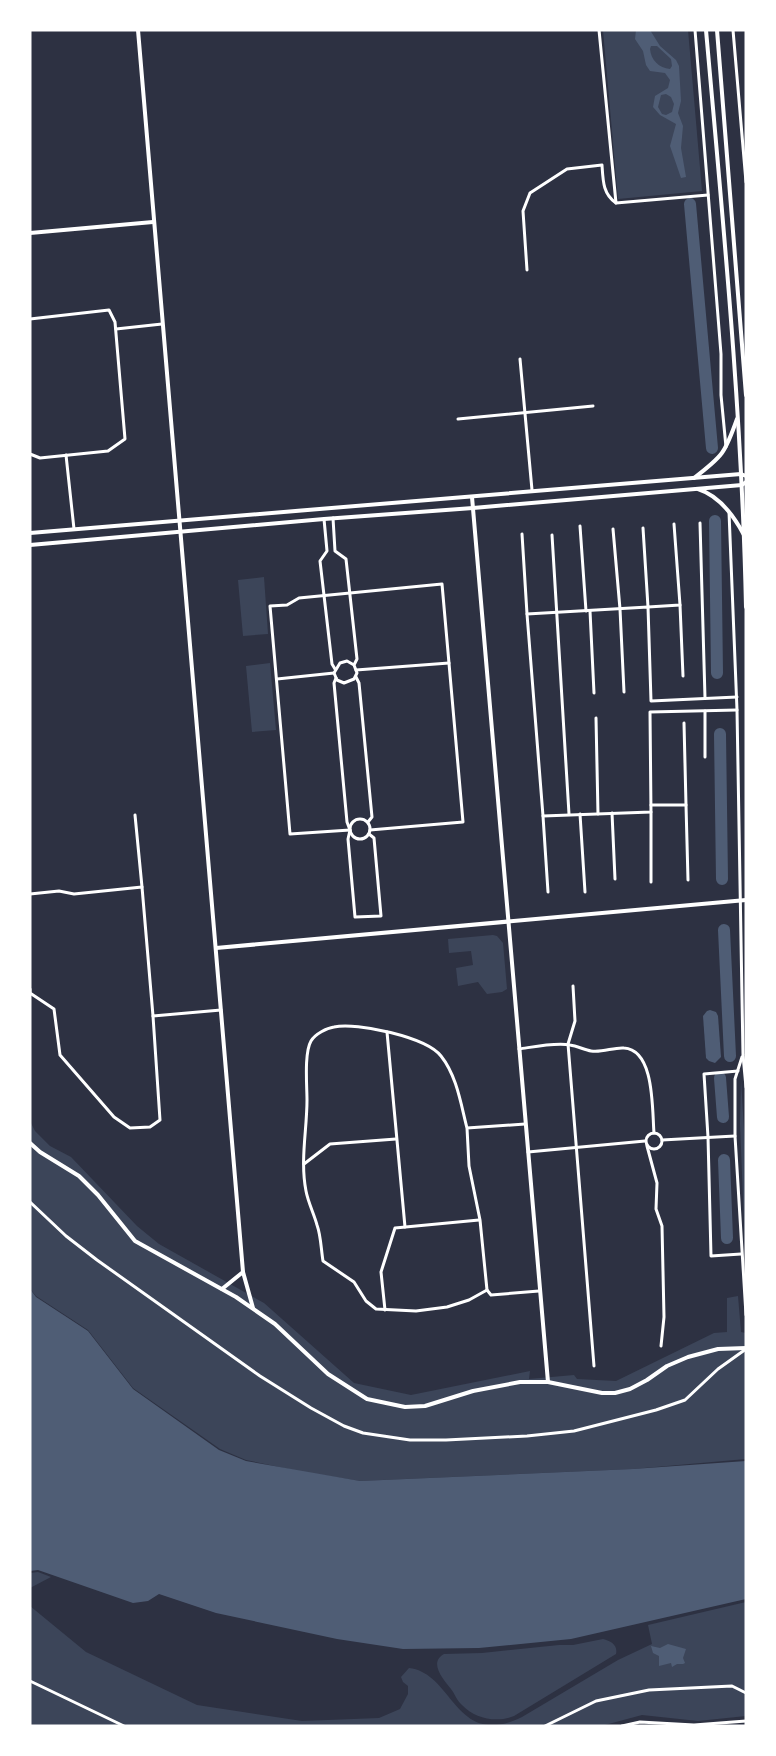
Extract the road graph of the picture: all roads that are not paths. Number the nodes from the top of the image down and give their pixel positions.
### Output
1 (138, 30) edge
2 (599, 30) edge
3 (695, 30) edge
4 (706, 30) edge
5 (717, 30) edge
6 (733, 30) edge
7 (746, 182) edge
8 (708, 195) junction
9 (616, 203) junction
10 (153, 222) junction
11 (30, 233) edge
12 (527, 270) dead end
13 (30, 320) edge
14 (162, 324) junction
15 (116, 328) junction
16 (520, 359) dead end
17 (746, 395) edge
18 (593, 406) dead end
19 (525, 413) junction
20 (738, 418) junction
21 (458, 419) dead end
22 (726, 449) junction
23 (30, 454) edge
24 (66, 455) junction
25 (744, 475) edge
26 (694, 478) junction
27 (744, 483) edge
28 (694, 488) junction
29 (532, 492) junction
30 (472, 497) junction
31 (473, 508) junction
32 (729, 512) junction
33 (333, 518) junction
34 (179, 519) junction
35 (324, 519) junction
36 (700, 523) dead end
37 (674, 524) dead end
38 (579, 526) dead end
39 (643, 528) dead end
40 (74, 529) junction
41 (613, 529) dead end
42 (180, 531) junction
43 (30, 533) edge
44 (522, 534) dead end
45 (552, 535) dead end
46 (745, 537) edge
47 (30, 545) edge
48 (349, 594) junction
49 (323, 596) junction
50 (680, 605) junction
51 (648, 607) junction
52 (746, 607) edge
53 (620, 609) junction
54 (588, 611) junction
55 (557, 613) junction
56 (527, 614) junction
57 (449, 663) junction
58 (354, 665) junction
59 (356, 670) junction
60 (335, 671) junction
61 (356, 676) junction
62 (683, 676) dead end
63 (336, 678) junction
64 (276, 679) junction
65 (624, 692) dead end
66 (594, 693) dead end
67 (737, 697) junction
68 (705, 698) junction
69 (737, 710) junction
70 (705, 711) junction
71 (596, 718) dead end
72 (684, 723) dead end
73 (705, 758) dead end
74 (651, 805) junction
75 (686, 805) junction
76 (651, 812) junction
77 (612, 813) junction
78 (135, 814) dead end
79 (569, 814) junction
80 (580, 814) junction
81 (598, 814) junction
82 (543, 816) junction
83 (368, 822) junction
84 (350, 830) junction
85 (370, 832) junction
86 (615, 879) dead end
87 (688, 880) dead end
88 (651, 882) dead end
89 (142, 887) junction
90 (548, 892) dead end
91 (585, 892) dead end
92 (30, 894) edge
93 (744, 900) edge
94 (508, 923) junction
95 (216, 948) junction
96 (573, 986) dead end
97 (30, 989) edge
98 (221, 1010) junction
99 (153, 1016) junction
100 (387, 1032) junction
101 (568, 1044) junction
102 (746, 1047) edge
103 (519, 1048) junction
104 (743, 1055) junction
105 (738, 1071) junction
106 (746, 1087) edge
107 (525, 1124) junction
108 (467, 1128) junction
109 (654, 1133) junction
110 (735, 1136) junction
111 (708, 1137) junction
112 (396, 1139) junction
113 (662, 1140) junction
114 (645, 1142) junction
115 (30, 1143) edge
116 (647, 1146) junction
117 (577, 1148) junction
118 (527, 1152) junction
119 (304, 1164) junction
120 (30, 1202) edge
121 (480, 1220) junction
122 (405, 1227) junction
123 (741, 1254) junction
124 (243, 1272) junction
125 (222, 1289) junction
126 (487, 1290) junction
127 (538, 1291) junction
128 (253, 1308) junction
129 (385, 1310) junction
130 (746, 1315) edge
131 (661, 1346) dead end
132 (746, 1349) edge
133 (594, 1366) dead end
134 (548, 1382) junction
135 (30, 1681) edge
136 (746, 1693) edge
137 (746, 1721) edge
138 (124, 1726) edge
139 (545, 1726) edge
140 (622, 1726) edge

1 - 10 street
2 - 9 street
3 - 8 street
4 - 20 street
5 - 17 street
6 - 7 street
8 - 9 street
8 - 22 street
9 - 12 street
10 - 11 street
10 - 14 street
13 - 15 street
14 - 15 street
14 - 34 street
15 - 24 street
16 - 19 street
18 - 19 street
19 - 21 street
19 - 29 street
20 - 22 street
20 - 25 street
22 - 26 street
23 - 24 street
24 - 40 street
25 - 26 street
25 - 27 street
26 - 29 street
27 - 28 street
27 - 46 street
28 - 31 street
28 - 32 street
29 - 30 street
30 - 31 street
30 - 34 street
31 - 33 street
31 - 94 street
32 - 46 street
32 - 67 street
33 - 35 street
33 - 48 street
34 - 40 street
34 - 42 street
35 - 42 street
35 - 49 street
36 - 68 street
37 - 50 street
38 - 54 street
39 - 51 street
40 - 43 street
41 - 53 street
42 - 47 street
42 - 95 street
44 - 56 street
45 - 55 street
46 - 52 street
48 - 49 street
48 - 57 street
48 - 58 street
49 - 60 street
49 - 64 street
50 - 51 street
50 - 62 street
51 - 53 street
51 - 68 street
53 - 54 street
53 - 65 street
54 - 55 street
54 - 66 street
55 - 56 street
55 - 79 street
56 - 82 street
57 - 59 street
57 - 85 street
58 - 59 street
58 - 60 street
59 - 61 street
60 - 63 street
60 - 64 street
61 - 63 street
61 - 83 street
63 - 84 street
64 - 84 street
67 - 68 street
67 - 69 street
69 - 70 street
69 - 93 street
70 - 73 street
70 - 74 street
71 - 81 street
72 - 75 street
74 - 75 street
74 - 76 street
75 - 87 street
76 - 77 street
76 - 88 street
77 - 81 street
77 - 86 street
78 - 89 street
79 - 80 street
79 - 82 street
80 - 81 street
80 - 91 street
82 - 90 street
83 - 84 street
83 - 85 street
84 - 85 street
84 - 85 street
89 - 92 street
89 - 99 street
93 - 94 street
93 - 104 street
94 - 95 street
94 - 103 street
95 - 98 street
96 - 101 street
97 - 99 street
98 - 99 street
98 - 124 street
100 - 108 street
100 - 112 street
100 - 119 street
101 - 103 street
101 - 109 street
101 - 117 street
102 - 104 street
103 - 107 street
104 - 105 street
104 - 106 street
105 - 110 street
105 - 111 street
107 - 108 street
107 - 118 street
108 - 121 street
109 - 113 street
109 - 114 street
110 - 111 street
110 - 123 street
111 - 113 street
111 - 123 street
112 - 119 street
112 - 122 street
113 - 116 street
114 - 116 street
114 - 117 street
115 - 125 street
116 - 131 street
117 - 118 street
117 - 133 street
118 - 127 street
119 - 129 street
120 - 132 street
121 - 122 street
121 - 126 street
122 - 129 street
123 - 130 street
124 - 125 street
124 - 128 street
125 - 128 street
126 - 127 street
126 - 129 street
127 - 134 street
128 - 134 street
132 - 134 street
135 - 138 street
136 - 139 street
137 - 140 street

